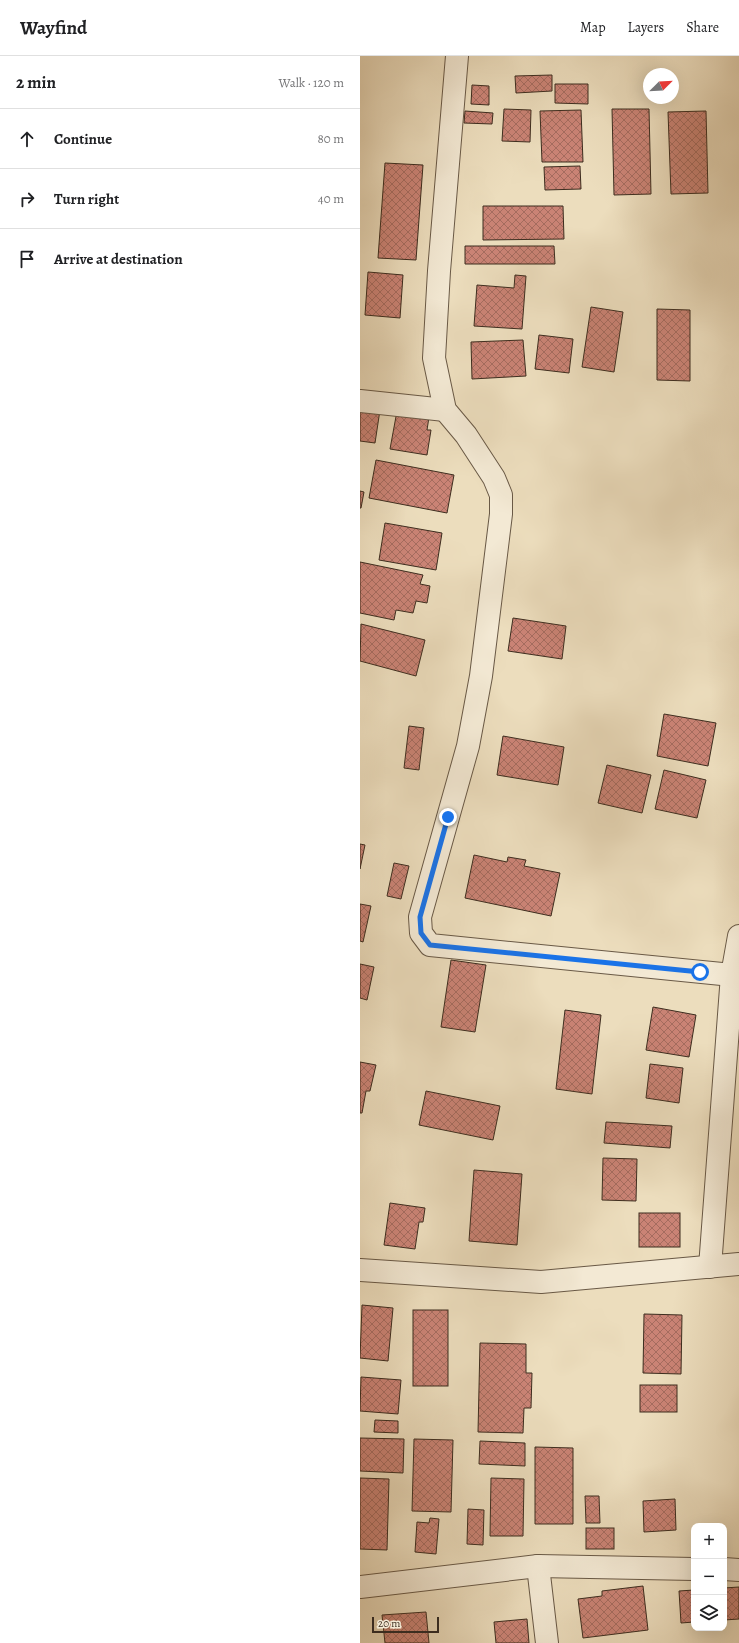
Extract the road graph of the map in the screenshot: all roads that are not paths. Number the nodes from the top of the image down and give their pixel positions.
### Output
1 (457, 56) edge
2 (360, 401) edge
3 (445, 410) junction
4 (739, 936) edge
5 (732, 975) junction
6 (739, 1264) edge
7 (710, 1267) junction
8 (360, 1270) edge
9 (538, 1566) junction
10 (691, 1569) edge
11 (727, 1570) edge
12 (739, 1570) edge
13 (360, 1587) edge
14 (547, 1643) edge

1 - 3 street
2 - 3 street
3 - 5 street
4 - 5 street
5 - 7 street
6 - 7 street
7 - 8 street
9 - 10 street
9 - 13 street
9 - 14 street
11 - 12 street

